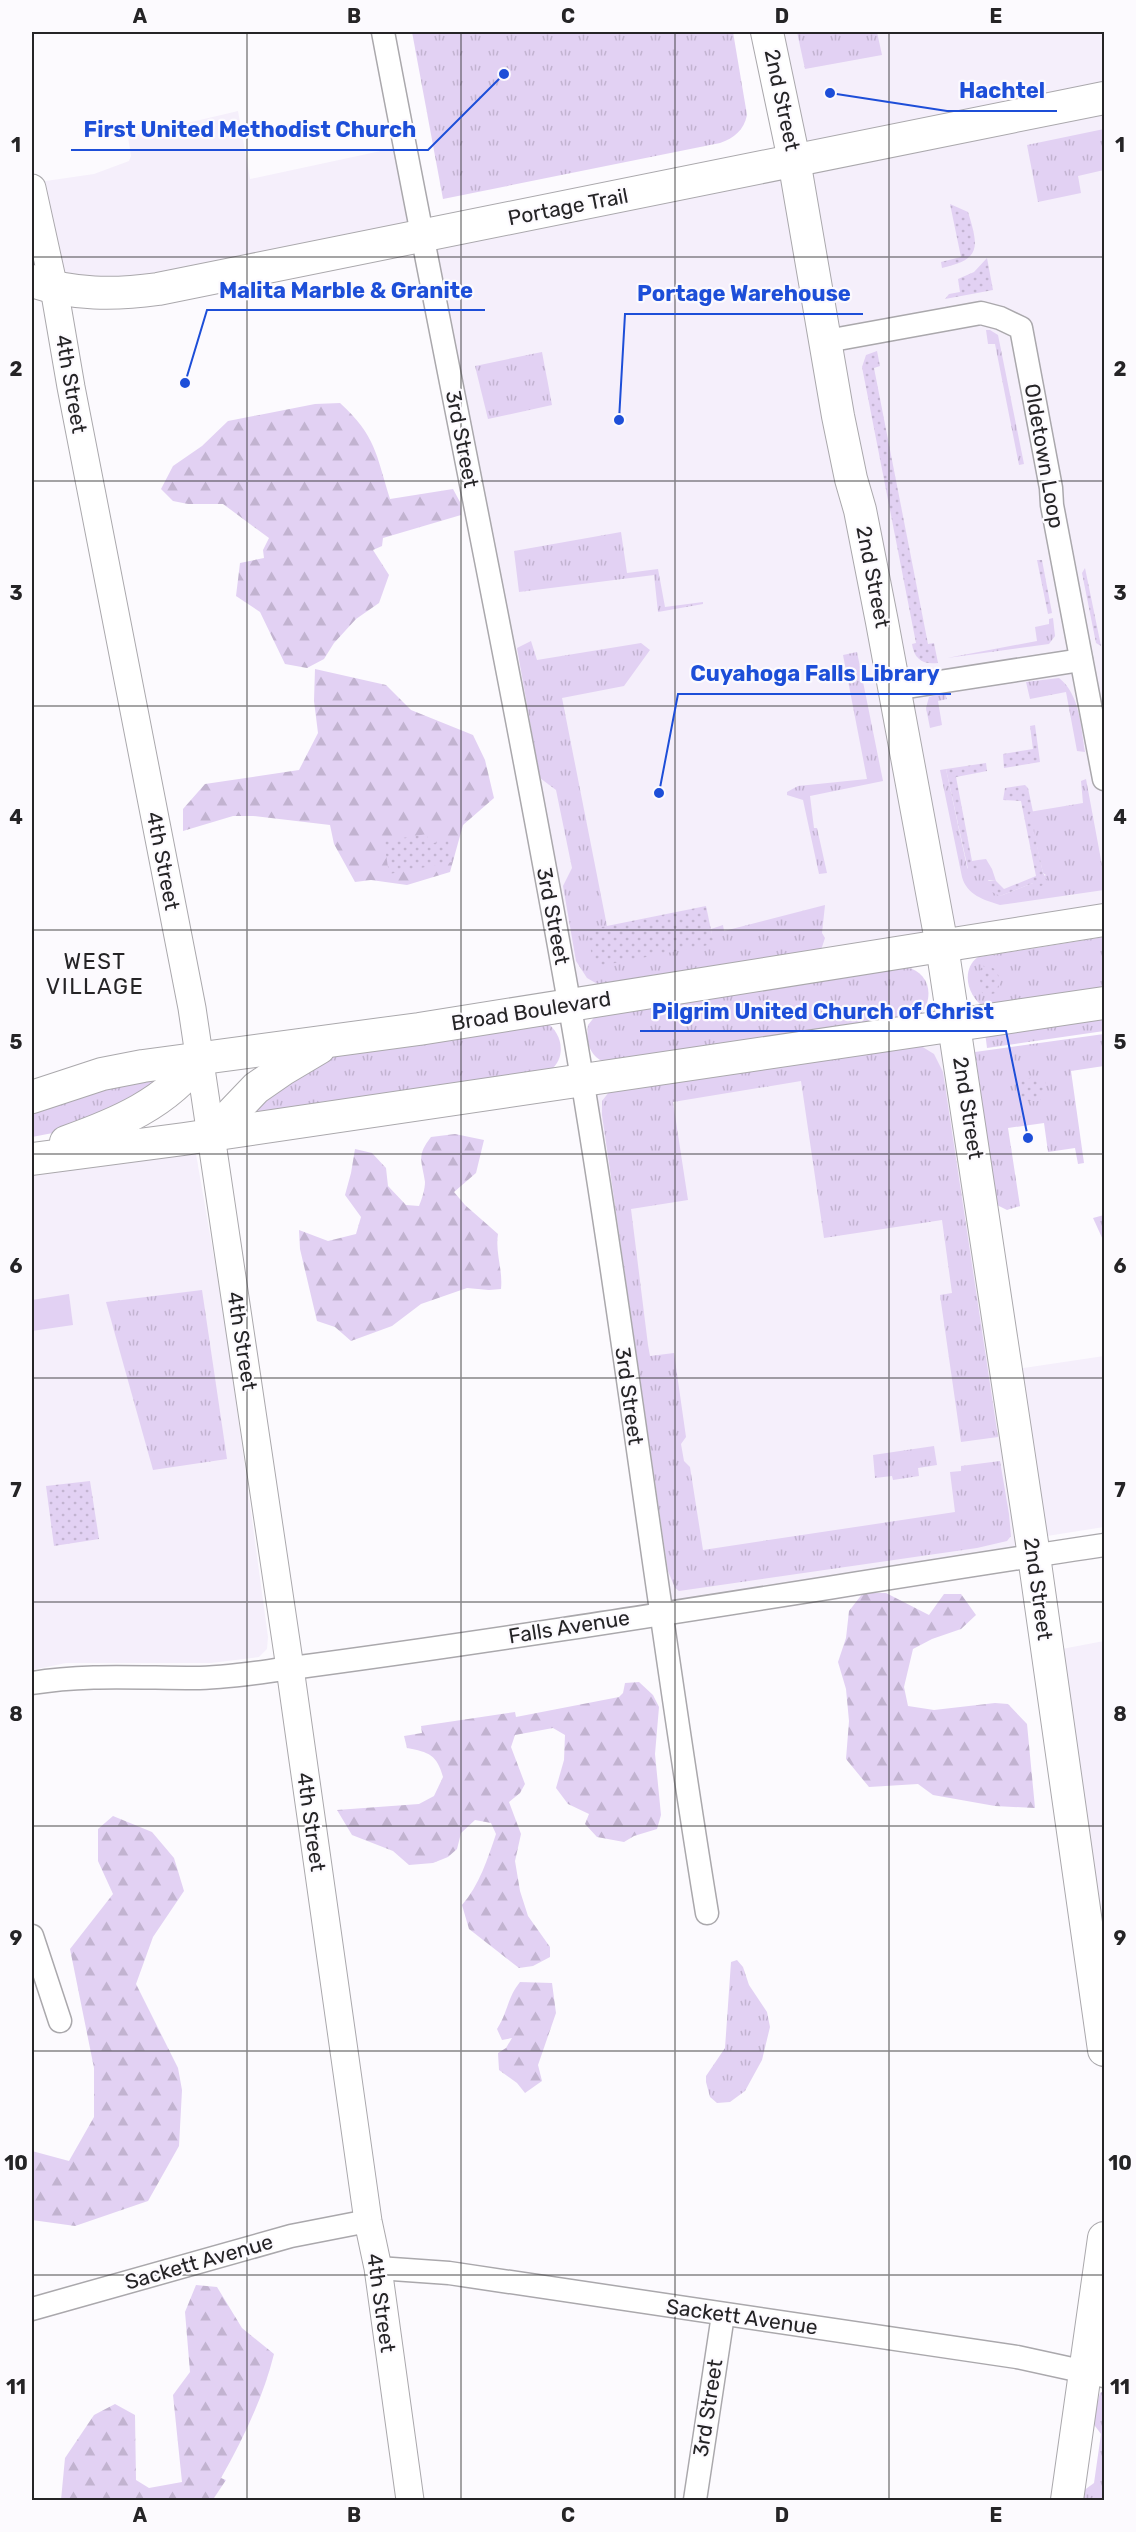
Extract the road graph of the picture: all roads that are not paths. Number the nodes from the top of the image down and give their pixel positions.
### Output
1 (382, 32) edge
2 (767, 32) edge
3 (1104, 98) edge
4 (794, 160) junction
5 (32, 188) edge
6 (422, 237) junction
7 (43, 285) edge
8 (827, 341) junction
9 (1081, 660) junction
10 (894, 689) junction
11 (1104, 779) edge
12 (1104, 920) edge
13 (942, 946) junction
14 (1104, 1004) edge
15 (570, 1005) junction
16 (954, 1025) junction
17 (336, 1040) junction
18 (200, 1059) junction
19 (582, 1079) junction
20 (32, 1097) edge
21 (211, 1135) junction
22 (32, 1154) edge
23 (32, 1159) edge
24 (1104, 1545) edge
25 (1034, 1556) junction
26 (661, 1613) junction
27 (290, 1668) junction
28 (32, 1683) edge
29 (706, 1913) dead end
30 (32, 1936) edge
31 (60, 2021) dead end
32 (1104, 2050) edge
33 (368, 2221) junction
34 (1104, 2238) edge
35 (378, 2268) junction
36 (32, 2309) edge
37 (723, 2315) junction
38 (1095, 2375) edge
39 (410, 2500) edge
40 (695, 2500) edge
41 (1067, 2500) edge

1 - 6 street, 3rd Street
2 - 4 main road, 2nd Street
3 - 4 main road, Portage Trail
4 - 6 main road, Portage Trail
4 - 8 main road, 2nd Street
5 - 7 street, 4th Street
6 - 7 main road, Portage Trail
6 - 15 street, 3rd Street
7 - 18 street, 4th Street
8 - 9 street, Oldetown Loop
8 - 10 main road, 2nd Street
9 - 10 street
9 - 11 street, Oldetown Loop
10 - 13 main road, 2nd Street
12 - 13 main road, Broad Boulevard
13 - 15 main road, Broad Boulevard
13 - 16 main road, 2nd Street
14 - 16 main road
15 - 17 main road, Broad Boulevard
15 - 19 street, 3rd Street
16 - 19 main road
16 - 25 main road, 2nd Street
17 - 18 main road, Broad Boulevard
17 - 21 main road
18 - 20 main road, Broad Boulevard
18 - 21 street, 4th Street
18 - 22 main road
19 - 21 main road
19 - 26 street, 3rd Street
21 - 23 main road
21 - 27 street, 4th Street
24 - 25 street, Falls Avenue
25 - 26 street, Falls Avenue
25 - 32 main road, 2nd Street
26 - 27 street, Falls Avenue
26 - 29 street, 3rd Street
27 - 28 street, Falls Avenue
27 - 33 street, 4th Street
30 - 31 street
33 - 35 street, 4th Street
33 - 36 street, Sackett Avenue
34 - 38 main road
35 - 37 street, Sackett Avenue
35 - 39 street, 4th Street
37 - 38 street, Sackett Avenue
37 - 40 street, 3rd Street
38 - 41 main road

